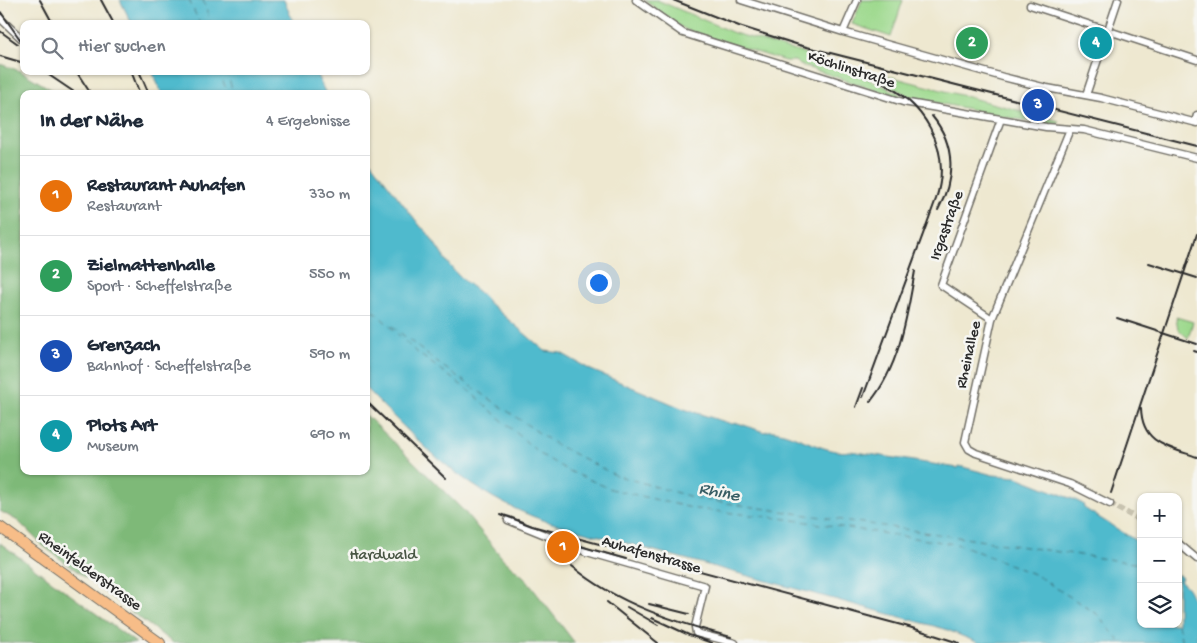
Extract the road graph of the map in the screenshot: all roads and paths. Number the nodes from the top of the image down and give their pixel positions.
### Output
1 (636, 0) edge
2 (741, 0) edge
3 (857, 0) edge
4 (1118, 0) edge
5 (1030, 5) dead end
6 (0, 18) edge
7 (1108, 31) junction
8 (843, 32) junction
9 (20, 37) edge
10 (1197, 60) edge
11 (1086, 95) junction
12 (1197, 114) edge
13 (1001, 119) junction
14 (1196, 122) edge
15 (1070, 129) junction
16 (1197, 158) edge
17 (992, 319) junction
18 (1110, 504) tunnel mouth
19 (508, 520) dead end
20 (0, 527) edge
21 (0, 532) edge
22 (1182, 546) edge
23 (1197, 559) edge
24 (152, 643) edge
25 (160, 643) edge
26 (735, 643) edge

1 - 13 street, Köchlinstraße
2 - 8 street
3 - 8 street
4 - 7 street
5 - 7 street
6 - 9 street
7 - 10 street
7 - 11 street
8 - 11 street
11 - 14 street
12 - 14 street
13 - 15 street, Köchlinstraße
13 - 17 street, Irgastraße
15 - 16 street, Köchlinstraße
15 - 17 street, Rheinallee
17 - 18 street, Rheinallee
19 - 26 street, Auhafenstrasse
20 - 25 main road, Rheinfelderstrasse
21 - 24 main road, Rheinfelderstrasse
22 - 23 street

